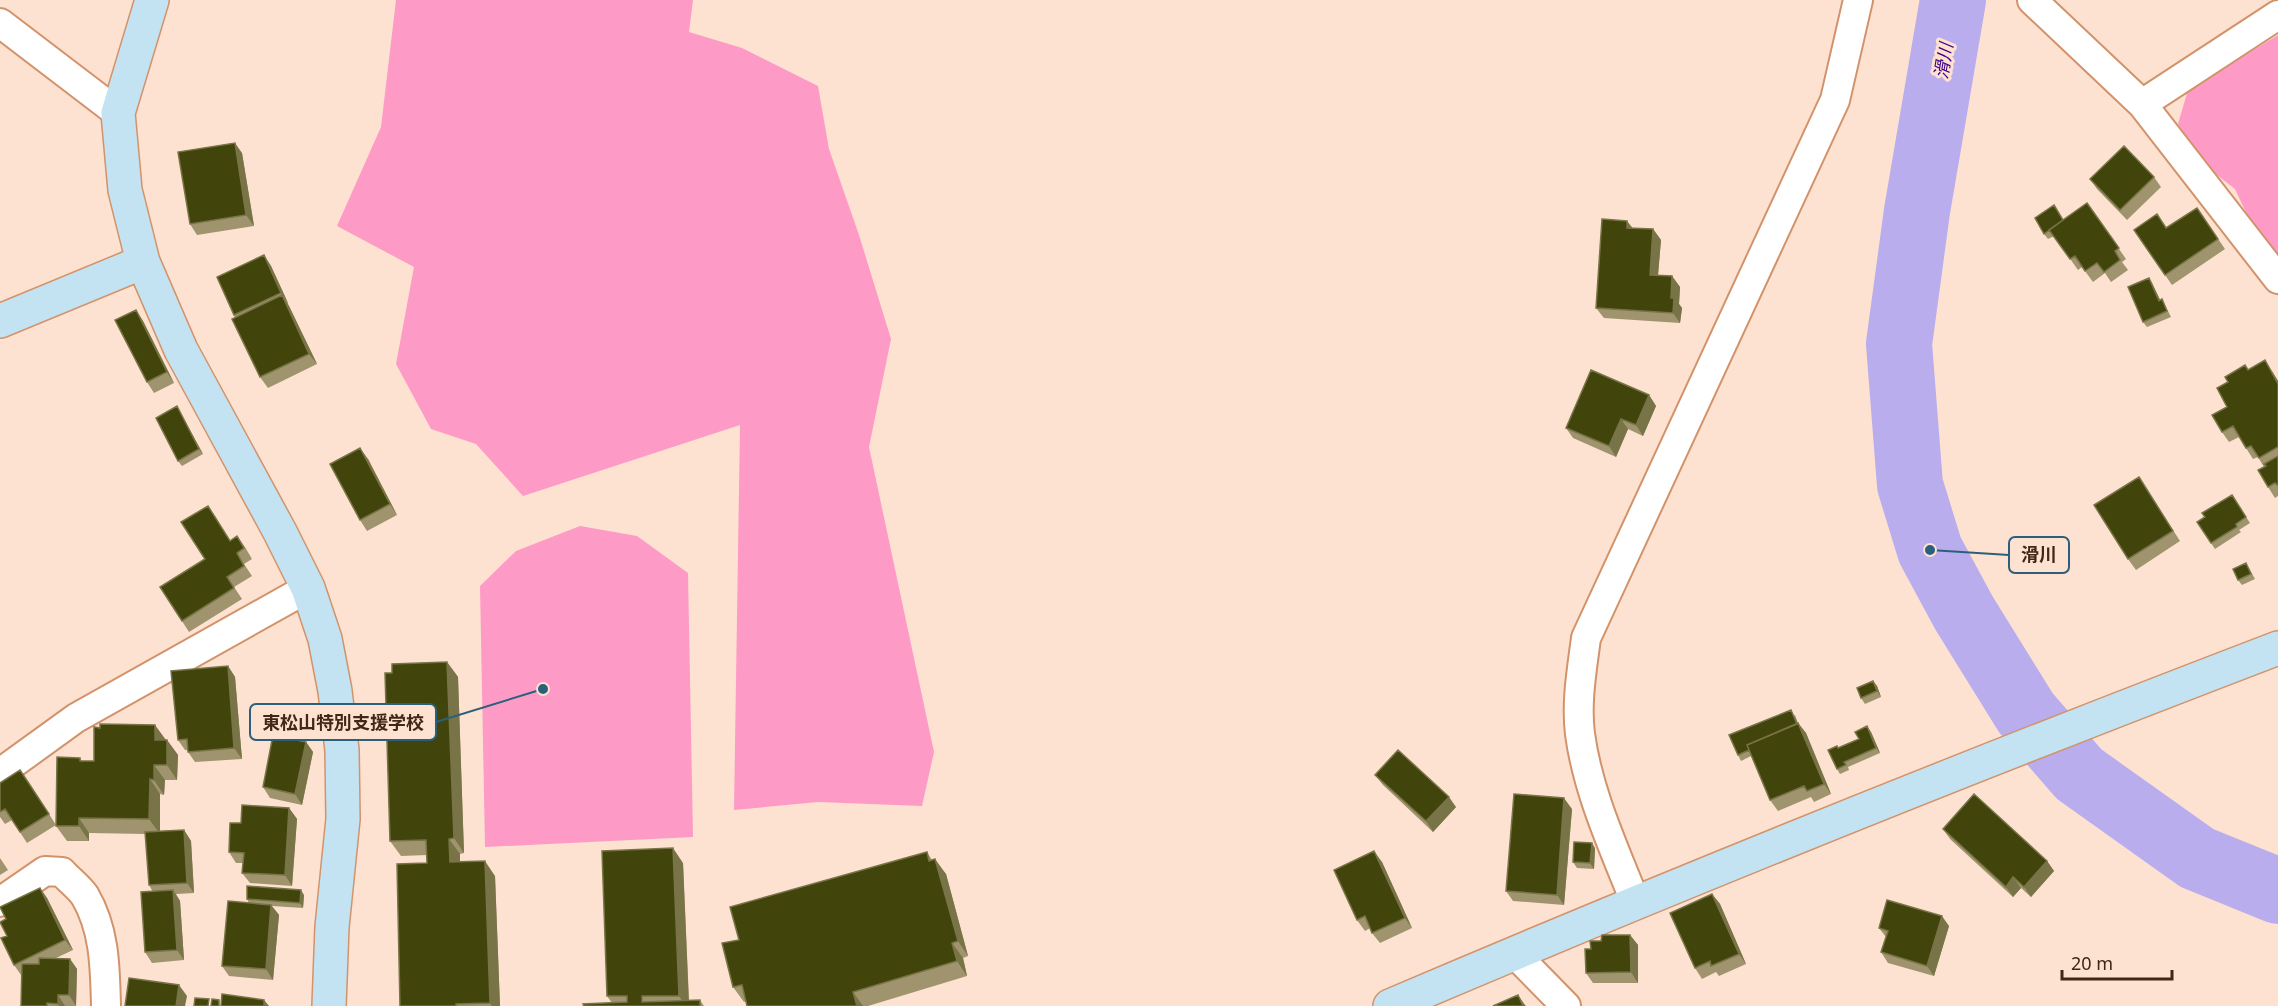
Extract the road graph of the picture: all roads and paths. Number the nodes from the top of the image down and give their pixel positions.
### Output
1 (152, 0) edge
2 (1858, 0) edge
3 (2032, 0) edge
4 (2278, 15) edge
5 (0, 23) edge
6 (2142, 104) junction
7 (118, 112) junction
8 (143, 262) junction
9 (2278, 279) edge
10 (0, 321) edge
11 (308, 588) junction
12 (2278, 648) edge
13 (0, 773) edge
14 (0, 902) edge
15 (1636, 904) junction
16 (1514, 953) junction
17 (106, 1006) edge
18 (329, 1006) edge
19 (1390, 1006) edge
20 (1566, 1006) edge

1 - 7 street
2 - 15 street
3 - 6 street
4 - 6 street
5 - 7 street
6 - 9 street
7 - 8 street
8 - 10 street
8 - 11 street
11 - 13 street
11 - 18 street
12 - 15 street
14 - 17 street
15 - 16 street
16 - 19 street
16 - 20 street

